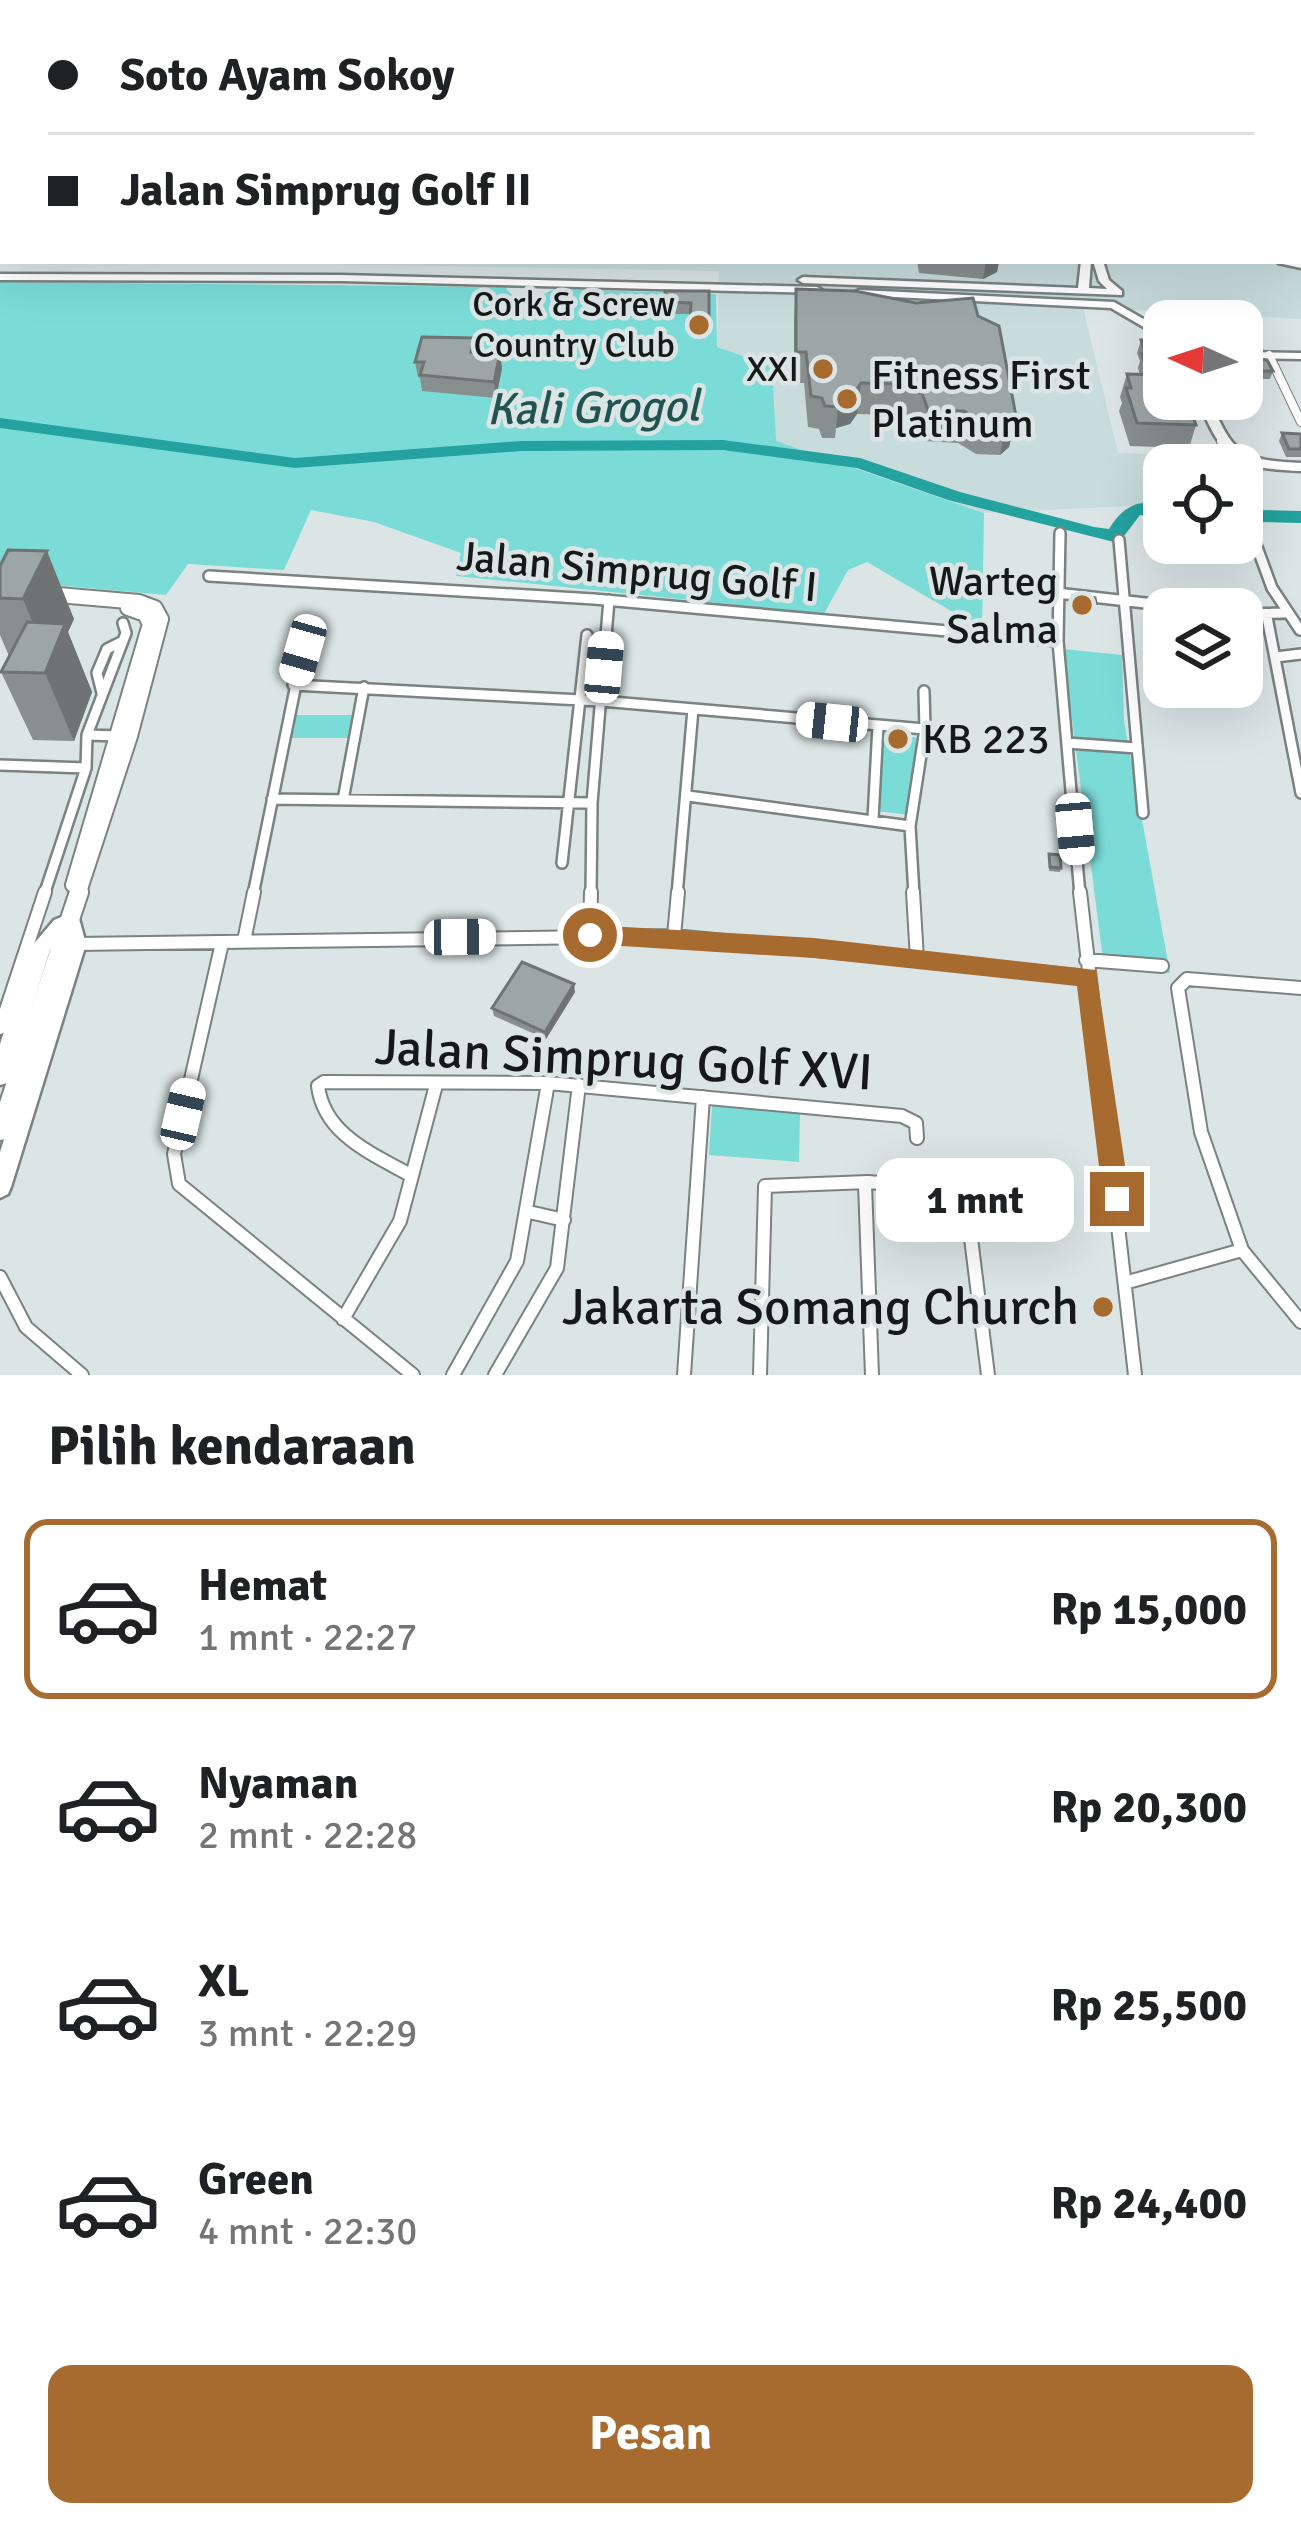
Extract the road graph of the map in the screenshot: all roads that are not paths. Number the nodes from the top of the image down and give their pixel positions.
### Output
1 (1086, 264) edge
2 (1099, 264) edge
3 (3, 270) edge
4 (521, 278) junction
5 (1104, 281) junction
6 (880, 283) junction
7 (1083, 291) junction
8 (1118, 293) junction
9 (1064, 302) junction
10 (1143, 314) edge
11 (1143, 320) edge
12 (1263, 355) edge
13 (1269, 355) junction
14 (1301, 356) edge
15 (1212, 420) edge
16 (1301, 422) edge
17 (1221, 441) junction
18 (1222, 444) edge
19 (1224, 444) edge
20 (1263, 466) edge
21 (1301, 466) edge
22 (1060, 532) dead end
23 (1119, 540) dead end
24 (1263, 557) edge
25 (209, 576) dead end
26 (305, 579) junction
27 (1057, 592) junction
28 (301, 594) dead end
29 (32, 597) edge
30 (1124, 599) junction
31 (609, 600) junction
32 (1143, 602) edge
33 (1286, 613) junction
34 (1263, 616) edge
35 (1268, 617) junction
36 (123, 623) dead end
37 (1300, 630) edge
38 (587, 635) dead end
39 (1058, 641) junction
40 (303, 650) dead end
41 (1301, 654) edge
42 (1276, 657) junction
43 (293, 686) junction
44 (364, 687) junction
45 (924, 691) dead end
46 (580, 700) junction
47 (601, 701) junction
48 (693, 709) junction
49 (878, 726) junction
50 (925, 729) junction
51 (88, 730) junction
52 (125, 731) junction
53 (1067, 743) junction
54 (1136, 748) junction
55 (0, 765) edge
56 (86, 768) junction
57 (1301, 794) edge
58 (688, 796) junction
59 (272, 799) junction
60 (343, 800) junction
61 (571, 802) junction
62 (592, 803) junction
63 (1143, 813) dead end
64 (873, 819) junction
65 (910, 826) junction
66 (562, 863) dead end
67 (590, 935) junction
68 (65, 936) junction
69 (674, 936) junction
70 (244, 941) junction
71 (222, 943) junction
72 (916, 958) junction
73 (1086, 960) junction
74 (1162, 966) dead end
75 (1088, 977) junction
76 (1301, 988) edge
77 (0, 1028) edge
78 (0, 1076) edge
79 (548, 1083) junction
80 (436, 1084) junction
81 (579, 1085) junction
82 (704, 1097) junction
83 (0, 1131) edge
84 (917, 1138) dead end
85 (412, 1176) junction
86 (865, 1184) junction
87 (0, 1187) edge
88 (529, 1212) junction
89 (564, 1220) junction
90 (1241, 1250) junction
91 (0, 1277) edge
92 (1128, 1282) junction
93 (0, 1294) edge
94 (14, 1303) junction
95 (343, 1318) junction
96 (1301, 1322) edge
97 (82, 1375) edge
98 (413, 1375) edge
99 (453, 1375) edge
100 (495, 1375) edge
101 (684, 1375) edge
102 (760, 1375) edge
103 (872, 1375) edge
104 (988, 1375) edge
105 (1135, 1375) edge

1 - 7 main road
2 - 5 main road
3 - 4 main road
4 - 6 main road
4 - 9 main road
5 - 7 main road
5 - 8 main road
6 - 7 main road
6 - 9 main road
7 - 8 main road
7 - 9 main road
7 - 11 main road
8 - 10 main road
12 - 13 main road
13 - 14 main road
13 - 16 street
15 - 17 main road
17 - 18 street
17 - 19 main road
20 - 21 main road
22 - 27 street
23 - 30 street
24 - 33 street
25 - 26 street, Jalan Simprug Golf I
26 - 28 street
26 - 31 street, Jalan Simprug Golf I
27 - 30 street
27 - 39 street
29 - 52 main road
30 - 32 street
30 - 54 street
31 - 39 street, Jalan Simprug Golf I
31 - 47 street
33 - 35 street
33 - 37 street
34 - 35 street
35 - 42 street
36 - 51 street
38 - 46 street
39 - 53 street
40 - 43 street
41 - 42 street
42 - 57 street
43 - 44 street
43 - 59 street
44 - 46 street
44 - 60 street
45 - 50 street
46 - 47 street
46 - 61 street
47 - 48 street
47 - 62 street
48 - 49 street
48 - 58 street
49 - 50 street
49 - 64 street
50 - 65 street
51 - 52 street
51 - 56 street
52 - 68 main road
53 - 54 street
53 - 73 street
54 - 63 street
55 - 56 street
56 - 77 street
58 - 64 street
58 - 69 street
59 - 60 street
59 - 70 street
60 - 61 street
61 - 62 street
61 - 66 street
62 - 67 street
64 - 65 street
65 - 72 street
67 - 69 street
67 - 70 street
68 - 71 street
68 - 78 highway
68 - 83 main road
68 - 87 highway
69 - 72 street
70 - 71 street
71 - 95 street
72 - 75 street
73 - 74 street
73 - 75 street
75 - 92 street
76 - 90 street
79 - 80 street, Jalan Simprug Golf XVI
79 - 81 street, Jalan Simprug Golf XVI
79 - 88 street
80 - 85 street
80 - 85 street, Jalan Simprug Golf XVI
81 - 82 street, Jalan Simprug Golf XVI
81 - 89 street
82 - 84 street, Jalan Simprug Golf XVI
82 - 101 street
85 - 95 street
86 - 102 street
86 - 103 street
86 - 104 street
88 - 89 street
88 - 99 street
89 - 100 street
90 - 92 street
90 - 96 street
91 - 94 street
92 - 105 street
93 - 94 street
94 - 97 street
95 - 98 street

